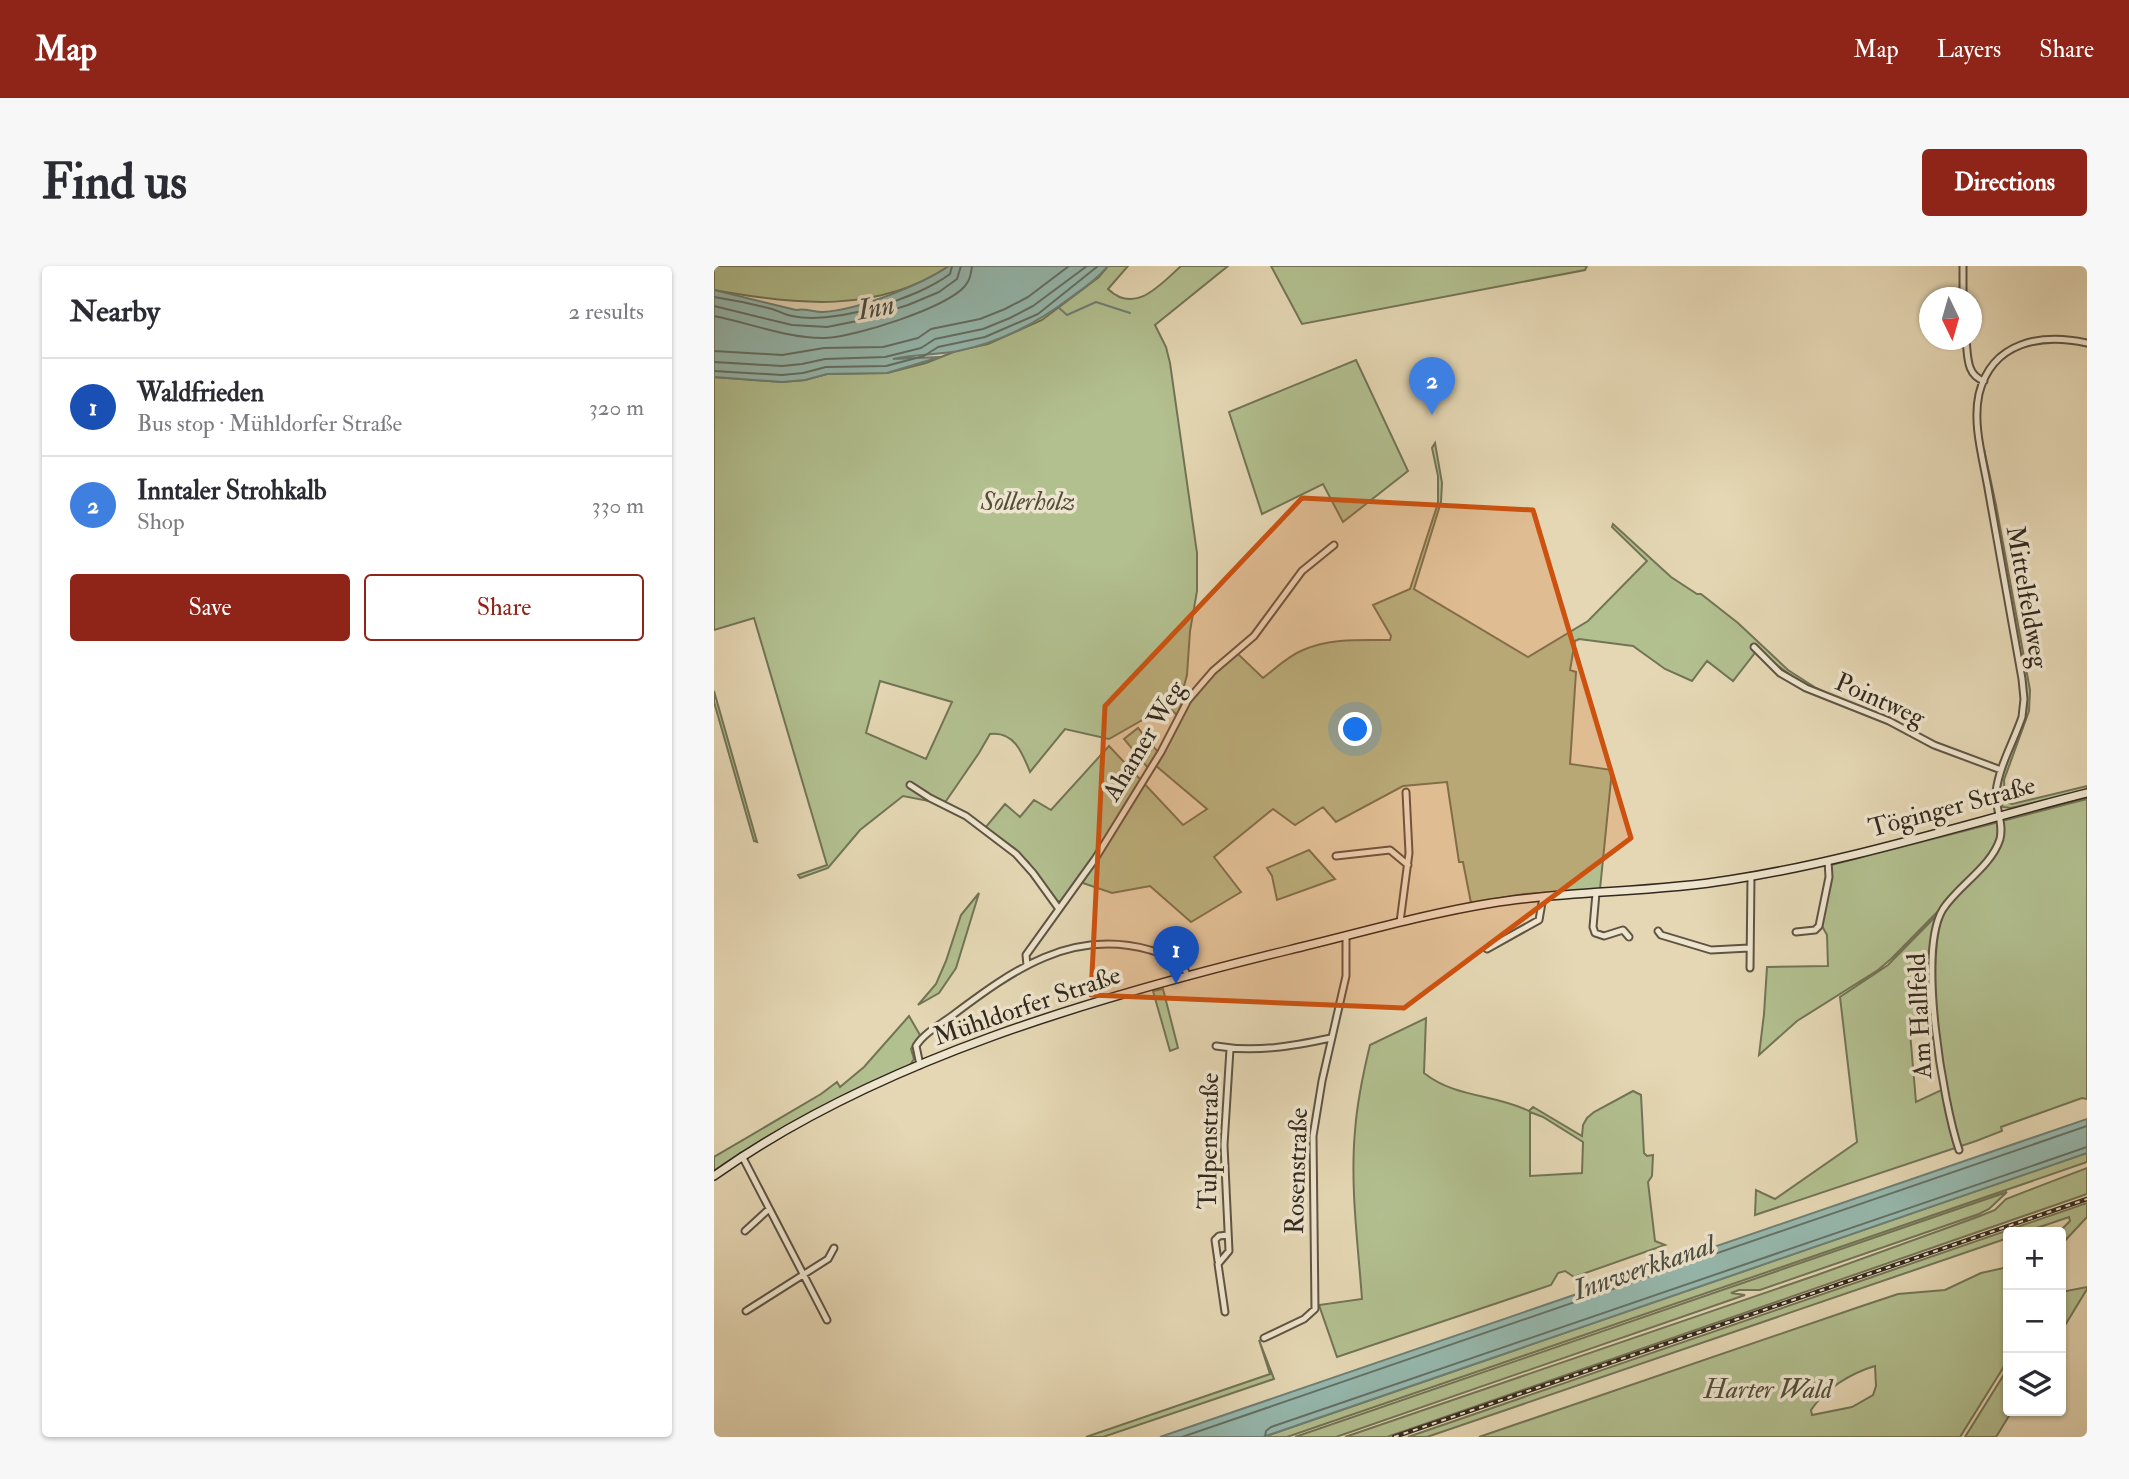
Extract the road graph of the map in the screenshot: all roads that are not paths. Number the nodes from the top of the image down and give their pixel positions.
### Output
1 (1962, 266) edge
2 (1963, 287) edge
3 (2087, 343) edge
4 (1968, 350) edge
5 (1984, 381) junction
6 (1334, 545) dead end
7 (1754, 647) dead end
8 (2001, 770) junction
9 (910, 785) dead end
10 (1406, 792) dead end
11 (2087, 793) edge
12 (1999, 816) junction
13 (1336, 856) dead end
14 (1828, 861) junction
15 (1408, 865) junction
16 (1751, 876) junction
17 (1596, 893) junction
18 (1543, 897) junction
19 (1059, 909) junction
20 (1413, 919) joint
21 (1400, 922) junction
22 (1658, 931) dead end
23 (1796, 932) dead end
24 (1346, 936) junction
25 (1629, 937) dead end
26 (1749, 948) junction
27 (1487, 949) dead end
28 (1027, 965) junction
29 (1750, 968) dead end
30 (1188, 976) junction
31 (1331, 1038) junction
32 (1216, 1046) dead end
33 (1230, 1049) junction
34 (920, 1065) junction
35 (1959, 1150) dead end
36 (742, 1156) junction
37 (714, 1176) edge
38 (769, 1209) junction
39 (746, 1231) dead end
40 (1228, 1235) junction
41 (834, 1248) dead end
42 (1218, 1262) junction
43 (803, 1274) junction
44 (746, 1311) dead end
45 (1225, 1312) dead end
46 (827, 1320) dead end
47 (1264, 1338) dead end

1 - 2 street
3 - 5 street, Mittelfeldweg
4 - 5 street
5 - 8 street, Mittelfeldweg
6 - 19 street, Ahamer Weg
7 - 8 street, Pointweg
8 - 12 street, Mittelfeldweg
9 - 19 street
10 - 15 street
11 - 12 street, Töginger Straße
12 - 14 street, Töginger Straße
12 - 35 street, Am Hallfeld
13 - 15 street
14 - 16 street, Töginger Straße
14 - 23 street
15 - 21 street
16 - 17 street, Töginger Straße
16 - 26 street
17 - 18 street, Töginger Straße
17 - 25 street
18 - 20 street, Töginger Straße
18 - 27 street
19 - 28 street, Ahamer Weg
20 - 21 street, Mühldorfer Straße
21 - 24 street, Mühldorfer Straße
22 - 26 street
24 - 30 street, Mühldorfer Straße
24 - 31 street, Rosenstraße
26 - 29 street
28 - 30 street, Mühldorfer Straße
28 - 34 street, Mühldorfer Straße
30 - 34 street, Mühldorfer Straße
31 - 33 street
31 - 47 street, Rosenstraße
32 - 33 street
33 - 40 street, Tulpenstraße
34 - 36 street, Mühldorfer Straße
36 - 37 street, Mühldorfer Straße
36 - 38 street
38 - 39 street
38 - 43 street
40 - 42 street, Tulpenstraße
40 - 42 street, Tulpenstraße
41 - 43 street
42 - 45 street, Tulpenstraße
43 - 44 street
43 - 46 street

